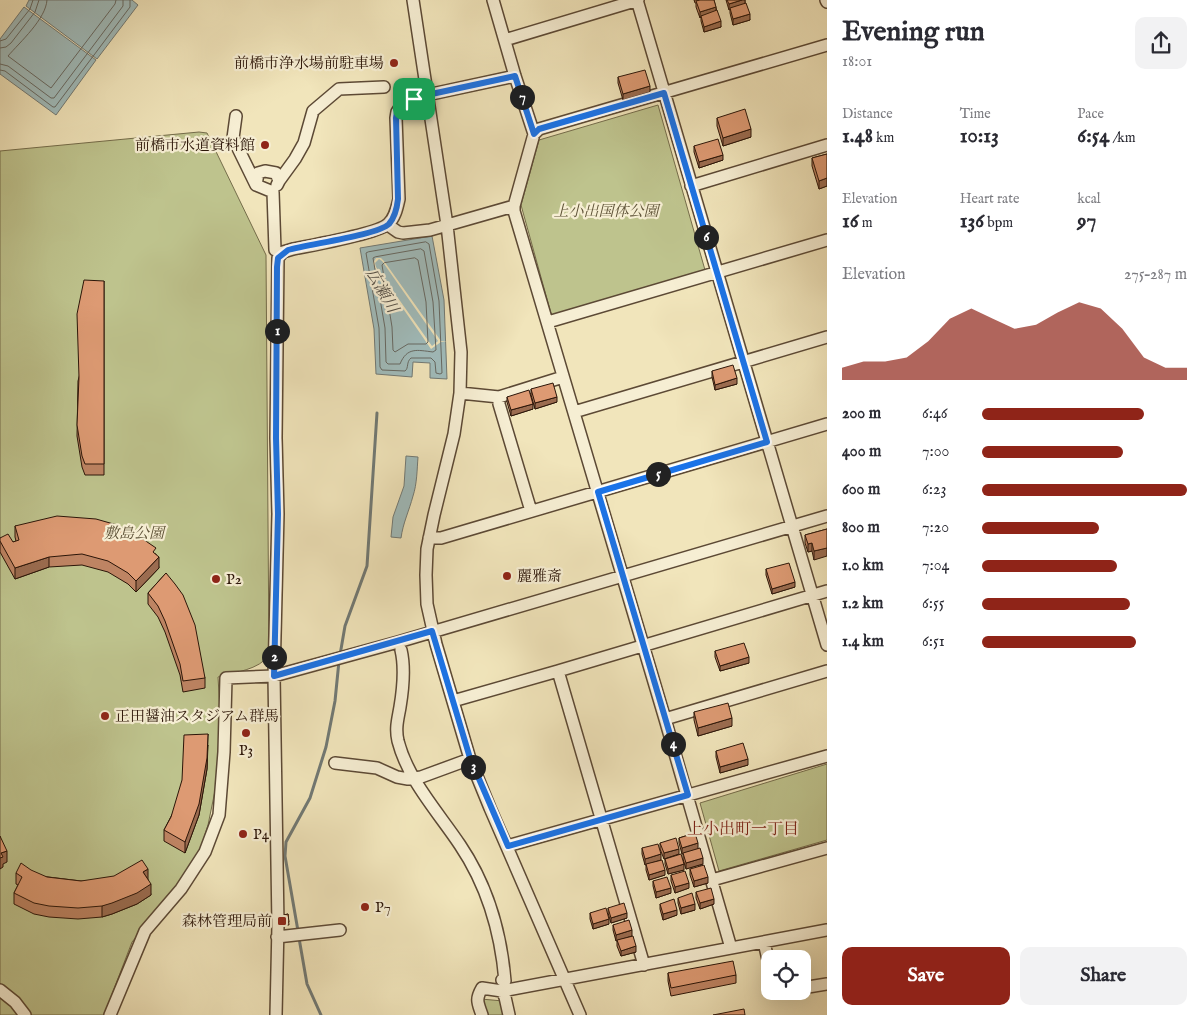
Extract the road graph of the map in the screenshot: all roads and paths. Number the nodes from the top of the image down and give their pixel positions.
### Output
1 (413, 0) edge
2 (493, 0) edge
3 (638, 0) edge
4 (504, 40) junction
5 (827, 45) edge
6 (515, 76) junction
7 (384, 87) dead end
8 (664, 93) junction
9 (427, 95) junction
10 (236, 116) dead end
11 (534, 134) junction
12 (827, 145) edge
13 (279, 181) junction
14 (256, 185) junction
15 (691, 186) junction
16 (273, 192) junction
17 (514, 206) junction
18 (388, 225) junction
19 (447, 225) junction
20 (827, 240) edge
21 (275, 250) dead end
22 (717, 272) junction
23 (548, 322) junction
24 (827, 337) edge
25 (743, 362) junction
26 (563, 377) junction
27 (460, 393) junction
28 (499, 397) junction
29 (574, 412) junction
30 (827, 424) edge
31 (767, 442) junction
32 (598, 492) junction
33 (531, 511) junction
34 (827, 516) edge
35 (792, 526) junction
36 (429, 538) junction
37 (622, 576) junction
38 (827, 591) edge
39 (812, 596) junction
40 (432, 631) junction
41 (827, 645) edge
42 (644, 646) junction
43 (401, 650) dead end
44 (558, 671) junction
45 (827, 671) edge
46 (274, 676) junction
47 (452, 701) junction
48 (665, 719) junction
49 (827, 756) edge
50 (470, 758) junction
51 (335, 763) dead end
52 (413, 778) junction
53 (688, 795) junction
54 (602, 819) junction
55 (508, 846) junction
56 (827, 848) edge
57 (712, 880) junction
58 (340, 930) dead end
59 (827, 930) edge
60 (277, 937) junction
61 (764, 942) junction
62 (731, 948) junction
63 (766, 950) edge
64 (644, 965) junction
65 (565, 980) junction
66 (827, 984) edge
67 (502, 985) junction
68 (811, 987) edge
69 (0, 990) edge
70 (4, 997) edge
71 (26, 1015) edge
72 (110, 1015) edge
73 (276, 1015) edge
74 (482, 1015) edge
75 (509, 1015) edge
76 (580, 1015) edge

1 - 9 street
2 - 4 street
3 - 4 street
3 - 8 street
4 - 6 street
5 - 8 street
6 - 9 street
6 - 11 street
7 - 13 street
8 - 11 street
8 - 15 street
9 - 18 street
9 - 19 street
10 - 14 street
11 - 17 street
12 - 15 street
13 - 14 street
13 - 16 street
14 - 16 street
15 - 22 street
16 - 21 street
17 - 19 street
17 - 23 street
18 - 19 street
18 - 46 street
19 - 27 street
20 - 22 street
22 - 23 street
22 - 25 street
23 - 26 street
24 - 25 street
25 - 29 street
25 - 31 street
26 - 28 street
26 - 29 street
27 - 28 street
27 - 36 street
28 - 33 street
29 - 32 street
30 - 31 street
31 - 32 street
31 - 35 street
32 - 33 street
32 - 37 street
33 - 36 street
34 - 35 street
35 - 37 street
35 - 39 street
36 - 40 street
37 - 40 street
37 - 42 street
38 - 39 street
39 - 41 street
39 - 42 street
40 - 46 street
40 - 47 street
42 - 44 street
42 - 48 street
43 - 52 street
44 - 47 street
44 - 54 street
45 - 48 street
46 - 60 street
46 - 72 street
47 - 50 street
48 - 53 street
49 - 53 street
50 - 52 street
50 - 55 street
51 - 52 street
52 - 67 street
53 - 54 street
53 - 57 street
54 - 55 street
54 - 64 street
55 - 65 street
56 - 57 street
57 - 62 street
58 - 60 street
59 - 61 street
60 - 73 street
61 - 62 street
61 - 63 street
62 - 64 street
64 - 65 street
65 - 67 street
65 - 76 street
66 - 68 street
67 - 74 street
67 - 75 street
69 - 70 street
70 - 71 street

